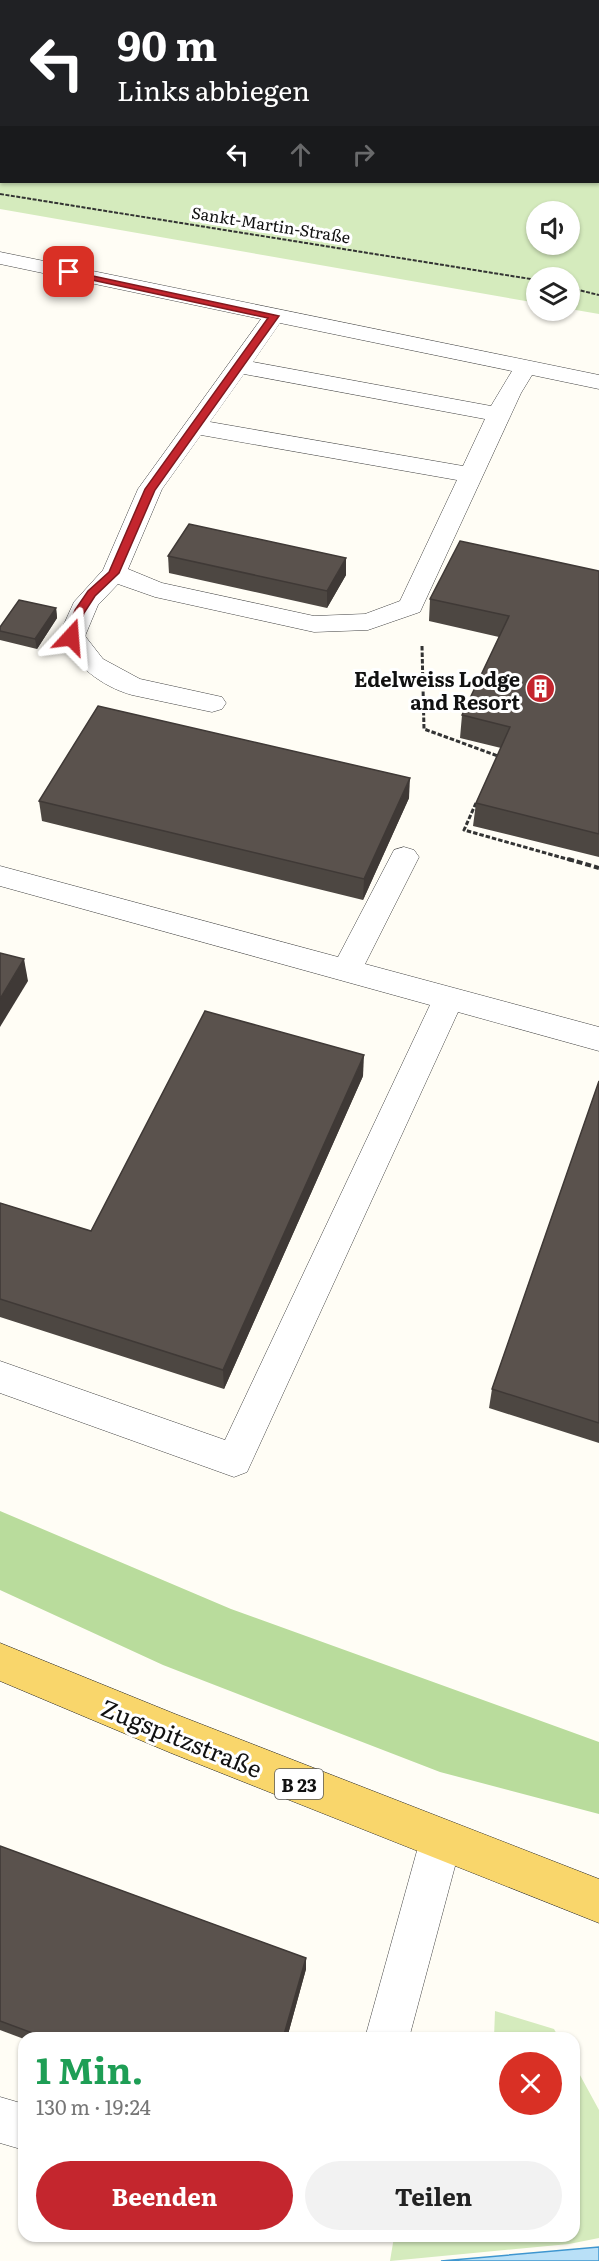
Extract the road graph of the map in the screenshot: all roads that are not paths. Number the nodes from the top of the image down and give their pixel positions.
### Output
1 (0, 258) edge
2 (274, 316) junction
3 (240, 366) junction
4 (525, 368) junction
5 (599, 382) edge
6 (499, 415) junction
7 (196, 427) junction
8 (471, 475) junction
9 (114, 573) junction
10 (212, 703) dead end
11 (404, 857) dead end
12 (0, 876) edge
13 (347, 969) junction
14 (449, 997) junction
15 (599, 1039) edge
16 (0, 1377) edge
17 (0, 1662) edge
18 (441, 1840) junction
19 (599, 1901) edge
20 (389, 2032) edge
21 (0, 2120) edge
22 (18, 2125) edge

1 - 2 lane
2 - 3 lane
2 - 4 lane
3 - 6 lane
3 - 7 lane
4 - 5 lane
4 - 6 lane
6 - 8 lane
7 - 8 lane
7 - 9 lane
8 - 9 lane
9 - 10 lane
11 - 13 lane
12 - 13 lane
13 - 14 lane
14 - 15 lane
14 - 16 lane
17 - 18 main road, Zugspitzstraße / B 23
18 - 19 main road, Zugspitzstraße / B 23
18 - 20 lane
21 - 22 lane

